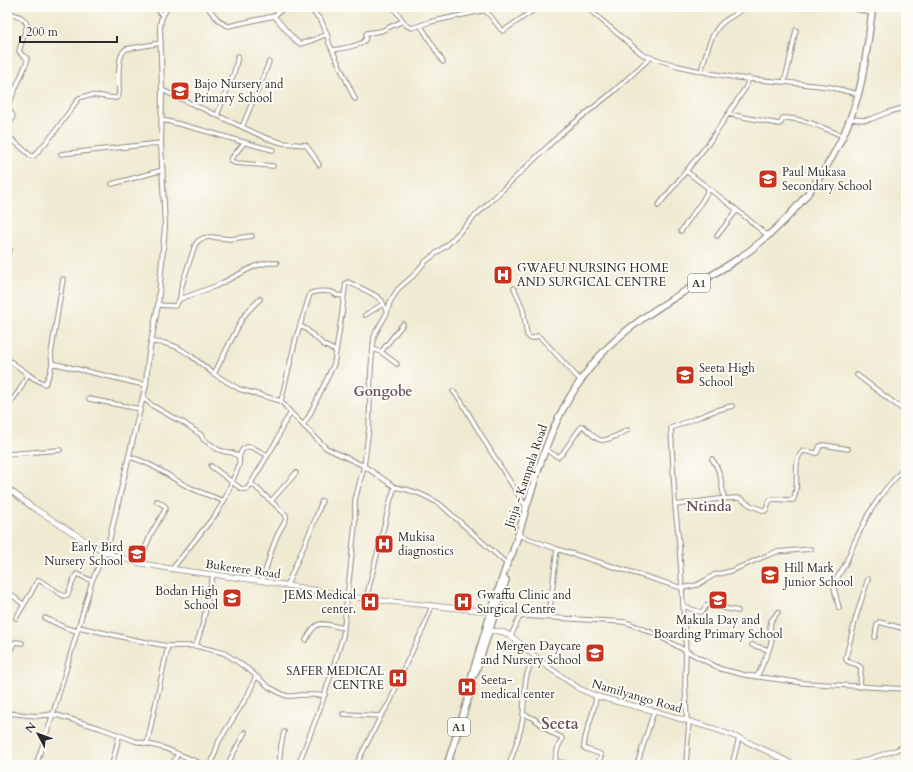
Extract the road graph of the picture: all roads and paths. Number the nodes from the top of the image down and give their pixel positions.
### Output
1 (156, 7) edge
2 (168, 7) edge
3 (207, 7) edge
4 (285, 7) edge
5 (308, 7) edge
6 (393, 7) edge
7 (538, 7) edge
8 (586, 7) edge
9 (744, 7) edge
10 (849, 7) edge
11 (873, 10) edge
12 (7, 12) edge
13 (162, 15) junction
14 (274, 16) junction
15 (403, 21) junction
16 (420, 26) junction
17 (796, 30) dead end
18 (326, 34) junction
19 (161, 43) junction
20 (333, 50) junction
21 (238, 56) dead end
22 (650, 58) junction
23 (269, 62) dead end
24 (443, 62) dead end
25 (701, 71) junction
26 (749, 78) junction
27 (784, 82) junction
28 (162, 90) junction
29 (858, 94) junction
30 (355, 99) dead end
31 (906, 107) edge
32 (728, 114) junction
33 (217, 115) junction
34 (850, 119) junction
35 (162, 120) junction
36 (242, 126) junction
37 (7, 127) edge
38 (7, 135) edge
39 (844, 136) junction
40 (161, 143) junction
41 (244, 143) junction
42 (273, 150) dead end
43 (61, 154) dead end
44 (319, 165) dead end
45 (273, 166) dead end
46 (163, 170) junction
47 (686, 172) junction
48 (112, 184) dead end
49 (709, 189) junction
50 (658, 206) dead end
51 (737, 210) junction
52 (681, 231) dead end
53 (252, 236) dead end
54 (716, 236) dead end
55 (769, 237) junction
56 (10, 250) dead end
57 (7, 254) edge
58 (277, 263) dead end
59 (63, 279) dead end
60 (514, 288) dead end
61 (344, 296) junction
62 (180, 299) junction
63 (260, 299) dead end
64 (383, 304) junction
65 (158, 305) junction
66 (387, 313) junction
67 (365, 315) dead end
68 (403, 324) dead end
69 (300, 326) junction
70 (152, 342) junction
71 (373, 349) junction
72 (336, 351) junction
73 (382, 352) junction
74 (7, 359) edge
75 (52, 363) junction
76 (397, 364) dead end
77 (28, 374) junction
78 (214, 374) junction
79 (857, 376) dead end
80 (581, 381) junction
81 (146, 385) junction
82 (453, 391) dead end
83 (89, 399) dead end
84 (143, 399) junction
85 (281, 401) junction
86 (732, 406) dead end
87 (7, 407) edge
88 (140, 409) junction
89 (906, 412) edge
90 (291, 413) junction
91 (303, 425) junction
92 (628, 430) dead end
93 (545, 449) junction
94 (848, 449) dead end
95 (60, 450) dead end
96 (7, 454) edge
97 (267, 455) junction
98 (129, 457) junction
99 (239, 457) junction
100 (712, 459) dead end
101 (211, 466) dead end
102 (364, 466) junction
103 (906, 466) edge
104 (296, 473) dead end
105 (232, 482) junction
106 (251, 483) junction
107 (395, 487) junction
108 (7, 488) edge
109 (724, 499) junction
110 (157, 501) dead end
111 (224, 501) junction
112 (271, 501) junction
113 (322, 501) dead end
114 (674, 505) junction
115 (527, 508) junction
116 (518, 535) junction
117 (557, 549) junction
118 (810, 549) dead end
119 (105, 551) junction
120 (512, 554) junction
121 (139, 563) junction
122 (507, 564) junction
123 (172, 569) junction
124 (213, 575) junction
125 (868, 579) dead end
126 (92, 581) junction
127 (262, 581) junction
128 (287, 586) junction
129 (682, 588) junction
130 (7, 591) edge
131 (348, 596) junction
132 (366, 600) junction
133 (24, 606) junction
134 (432, 606) junction
135 (683, 606) junction
136 (840, 608) dead end
137 (738, 611) dead end
138 (493, 612) junction
139 (778, 612) dead end
140 (549, 617) junction
141 (16, 618) dead end
142 (45, 618) dead end
143 (344, 628) junction
144 (78, 629) junction
145 (906, 629) edge
146 (487, 630) junction
147 (511, 636) junction
148 (875, 636) dead end
149 (306, 640) dead end
150 (22, 644) dead end
151 (752, 645) dead end
152 (168, 646) junction
153 (196, 646) junction
154 (769, 650) junction
155 (686, 651) junction
156 (535, 657) junction
157 (7, 658) edge
158 (256, 676) junction
159 (757, 677) junction
160 (860, 687) junction
161 (906, 689) edge
162 (325, 695) junction
163 (596, 696) junction
164 (654, 711) junction
165 (7, 713) edge
166 (53, 714) junction
167 (343, 714) dead end
168 (524, 714) junction
169 (381, 716) junction
170 (688, 721) junction
171 (245, 732) dead end
172 (284, 732) dead end
173 (119, 736) junction
174 (739, 738) junction
175 (147, 744) junction
176 (906, 745) edge
177 (178, 754) junction
178 (200, 764) edge
179 (36, 765) edge
180 (112, 765) edge
181 (172, 765) edge
182 (205, 765) edge
183 (211, 765) edge
184 (226, 765) edge
185 (279, 765) edge
186 (298, 765) edge
187 (356, 765) edge
188 (447, 765) edge
189 (509, 765) edge
190 (578, 765) edge
191 (597, 765) edge
192 (637, 765) edge
193 (686, 765) edge
194 (732, 765) edge
195 (794, 765) edge
196 (850, 765) edge

1 - 13 street
2 - 13 street
3 - 14 street
4 - 14 street
5 - 18 street
6 - 15 street
7 - 16 street
8 - 22 street
9 - 25 street
10 - 11 street
11 - 29 highway, Jinja - Kampala Road / A1
12 - 37 street
13 - 19 street
14 - 18 street
15 - 16 street
15 - 20 street
16 - 24 street
17 - 27 street
18 - 20 street
19 - 28 street
19 - 38 street
20 - 30 street
21 - 33 street
22 - 25 street
22 - 66 street
23 - 36 street
25 - 26 street
26 - 27 street
26 - 32 street
27 - 29 street
28 - 33 street
28 - 35 street
29 - 34 highway, Jinja - Kampala Road / A1
31 - 34 street
32 - 39 street
32 - 47 street
33 - 36 street
34 - 39 highway, Jinja - Kampala Road / A1
35 - 40 street
35 - 41 street
36 - 44 street
39 - 55 highway, Jinja - Kampala Road / A1
40 - 43 street
40 - 46 street
41 - 42 street
41 - 45 street
46 - 48 street
46 - 65 street
47 - 49 street
47 - 50 street
49 - 51 street
49 - 52 street
51 - 54 street
51 - 55 street
53 - 62 street
55 - 80 highway, Jinja - Kampala Road / A1
56 - 57 street
58 - 62 street
59 - 75 street
60 - 80 street
61 - 64 street
61 - 69 street
61 - 72 street
62 - 65 street
63 - 78 street
64 - 66 street
64 - 67 street
65 - 70 street
66 - 71 street
68 - 73 street
69 - 72 street
69 - 85 street
70 - 78 street
70 - 81 street
71 - 73 street
71 - 102 street
72 - 91 street
73 - 76 street
74 - 77 street
75 - 77 street
75 - 81 street
77 - 87 street
78 - 85 street
79 - 89 street
80 - 93 highway, Jinja - Kampala Road / A1
81 - 84 street
82 - 115 street
83 - 88 street
84 - 88 street
84 - 99 street
85 - 90 street
86 - 114 street
88 - 98 street
90 - 91 street
90 - 97 street
91 - 102 street
92 - 93 street
93 - 115 highway, Jinja - Kampala Road / A1
94 - 109 street
95 - 96 street
97 - 99 street
97 - 106 street
98 - 111 street
98 - 119 street
99 - 105 street
100 - 109 street
101 - 105 street
102 - 107 street
102 - 131 street
103 - 136 street
104 - 112 street
105 - 106 street
105 - 111 street
106 - 112 street
107 - 122 street
107 - 132 street
108 - 119 main road, Bukerere Road
109 - 114 street
110 - 121 street
111 - 123 street
112 - 127 street
113 - 128 street
114 - 129 street
115 - 116 highway, Jinja - Kampala Road / A1
116 - 117 street
116 - 120 highway, Jinja - Kampala Road / A1
117 - 129 street
117 - 140 street
118 - 129 street
119 - 121 main road, Bukerere Road
119 - 126 street
120 - 122 highway, Jinja - Kampala Road / A1
120 - 138 highway, Jinja - Kampala Road / A1
121 - 123 main road, Bukerere Road
122 - 138 highway, Jinja - Kampala Road / A1
123 - 124 main road, Bukerere Road
124 - 127 main road, Bukerere Road
124 - 153 street
125 - 160 street
126 - 133 street
126 - 144 street
127 - 128 main road, Bukerere Road
128 - 131 main road, Bukerere Road
129 - 135 street
130 - 133 street
131 - 132 main road, Bukerere Road
131 - 143 street
132 - 134 main road, Bukerere Road
133 - 141 street
134 - 138 main road, Bukerere Road
134 - 169 street
135 - 137 street
135 - 155 street
138 - 146 highway, Jinja - Kampala Road / A1
139 - 154 street
140 - 147 street
140 - 155 street
142 - 144 street
143 - 149 street
143 - 162 street
144 - 152 street
144 - 166 street
145 - 148 street
146 - 147 main road, Namilyango Road
146 - 188 highway, Jinja - Kampala Road / A1
147 - 156 main road, Namilyango Road
150 - 157 street
151 - 154 street
152 - 153 street
152 - 175 street
153 - 158 street
154 - 159 street
155 - 159 street
155 - 170 street
156 - 163 main road, Namilyango Road
156 - 168 street
158 - 162 street
158 - 183 street
159 - 160 street
160 - 161 street
162 - 186 street
163 - 164 main road, Namilyango Road
163 - 191 street
164 - 170 main road, Namilyango Road
164 - 192 street
165 - 166 street
166 - 173 street
166 - 179 street
167 - 169 street
168 - 189 street
168 - 190 street
169 - 187 street
170 - 174 main road, Namilyango Road
170 - 193 street
171 - 184 street
172 - 185 street
173 - 175 street
173 - 180 street
174 - 194 street
174 - 195 main road, Namilyango Road
175 - 177 street
176 - 196 street
177 - 178 street
177 - 181 street
178 - 182 street

